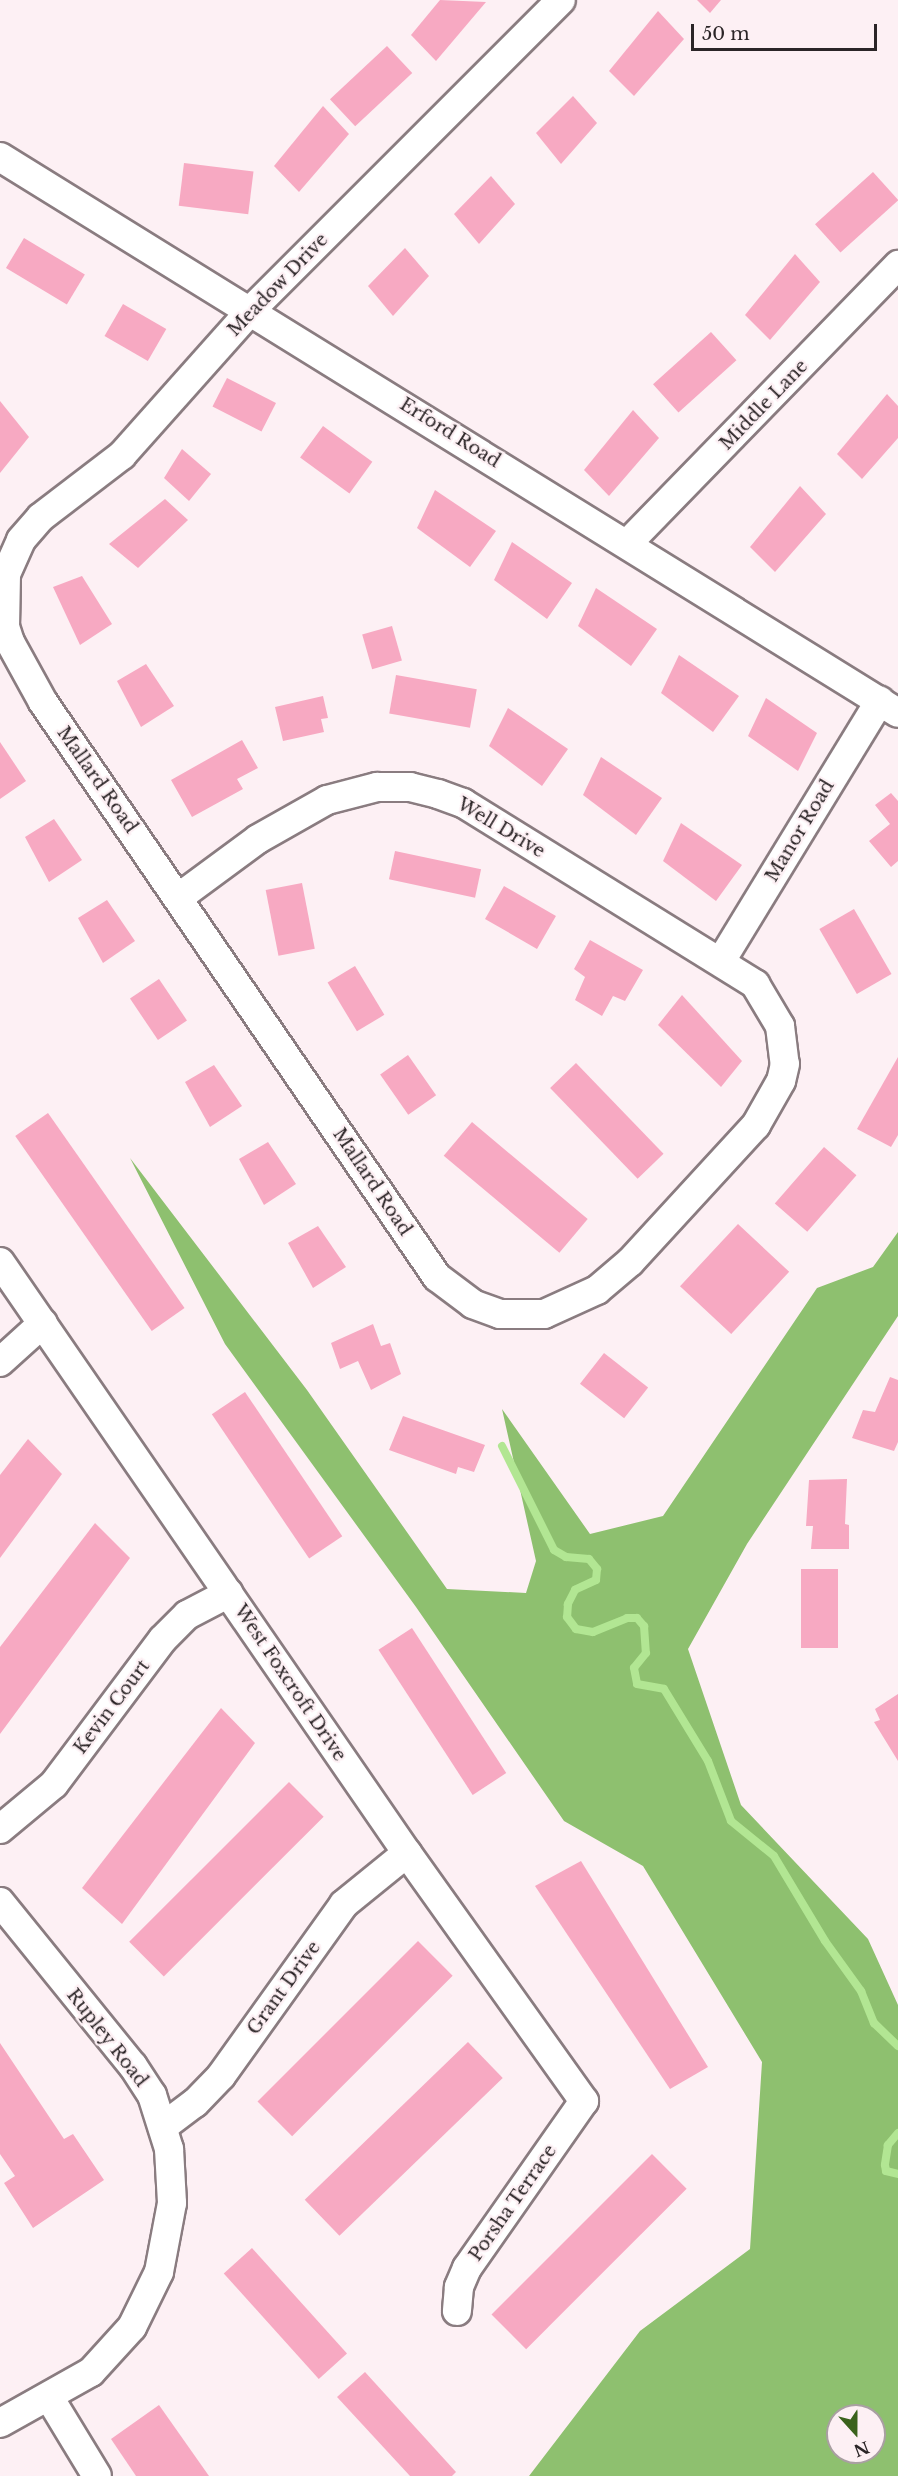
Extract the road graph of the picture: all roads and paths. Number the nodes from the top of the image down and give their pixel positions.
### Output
1 (561, 0) edge
2 (0, 158) edge
3 (898, 265) edge
4 (251, 310) junction
5 (628, 543) junction
6 (3, 572) edge
7 (889, 707) edge
8 (178, 898) junction
9 (721, 961) junction
10 (0, 1262) edge
11 (43, 1323) junction
12 (0, 1362) edge
13 (229, 1593) junction
14 (0, 1829) edge
15 (407, 1853) junction
16 (0, 1902) edge
17 (584, 2101) joint
18 (164, 2126) junction
19 (457, 2311) dead end
20 (49, 2397) junction
21 (2, 2424) edge
22 (97, 2476) edge

1 - 4 street, Meadow Drive
2 - 4 street, Erford Road
3 - 5 street, Middle Lane
4 - 5 street, Erford Road
4 - 6 street, Meadow Drive
5 - 7 street, Erford Road
6 - 8 street, Mallard Road
7 - 9 street, Manor Road
8 - 9 street, Well Drive
8 - 9 street, Mallard Road
10 - 11 street, West Foxcroft Drive
11 - 12 street
11 - 13 street, West Foxcroft Drive
13 - 14 street, Kevin Court
13 - 15 street, West Foxcroft Drive
15 - 17 street, West Foxcroft Drive
15 - 18 street, Grant Drive
16 - 18 street, Rupley Road
17 - 19 street, Porsha Terrace
18 - 20 street, Rupley Road
20 - 21 street, Rupley Road
20 - 22 street

